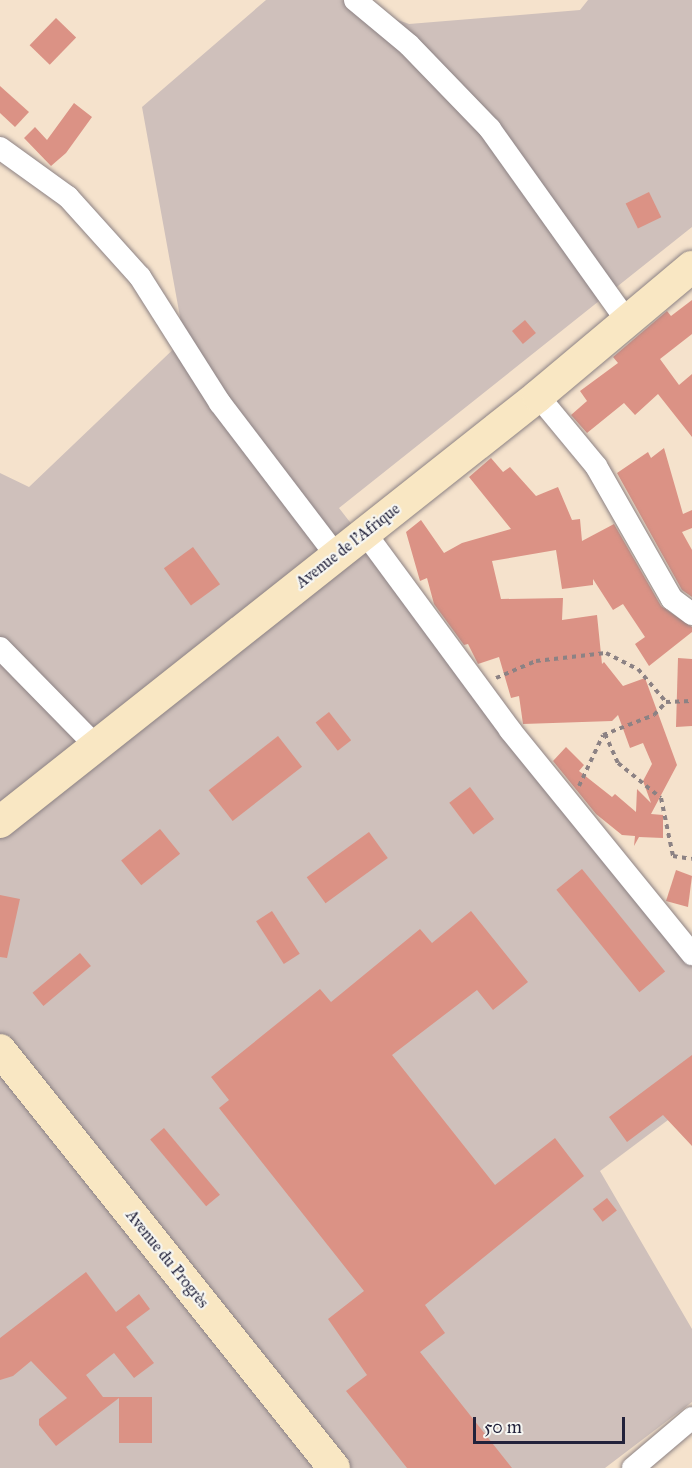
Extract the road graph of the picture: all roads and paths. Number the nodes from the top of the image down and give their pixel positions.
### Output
1 (355, 0) edge
2 (0, 148) edge
3 (692, 267) edge
4 (627, 321) junction
5 (538, 396) junction
6 (365, 533) junction
7 (336, 555) junction
8 (692, 614) edge
9 (0, 648) edge
10 (478, 686) junction
11 (692, 701) edge
12 (666, 702) junction
13 (605, 734) junction
14 (97, 747) junction
15 (571, 801) junction
16 (0, 822) edge
17 (692, 859) edge
18 (692, 954) edge
19 (0, 1050) edge
20 (692, 1418) edge
21 (334, 1468) edge
22 (633, 1468) edge

1 - 4 street
2 - 7 street
3 - 4 main road, Avenue de l'Afrique
4 - 5 main road, Avenue de l'Afrique
5 - 6 main road, Avenue de l'Afrique
5 - 8 street
6 - 7 main road, Avenue de l'Afrique
6 - 10 street
7 - 14 main road, Avenue de l'Afrique
9 - 14 street
10 - 12 path
10 - 15 street
11 - 12 path
12 - 13 path
13 - 15 path
13 - 17 path
14 - 16 main road, Avenue de l'Afrique
15 - 18 street
19 - 21 main road, Avenue du Progrès
20 - 22 street

